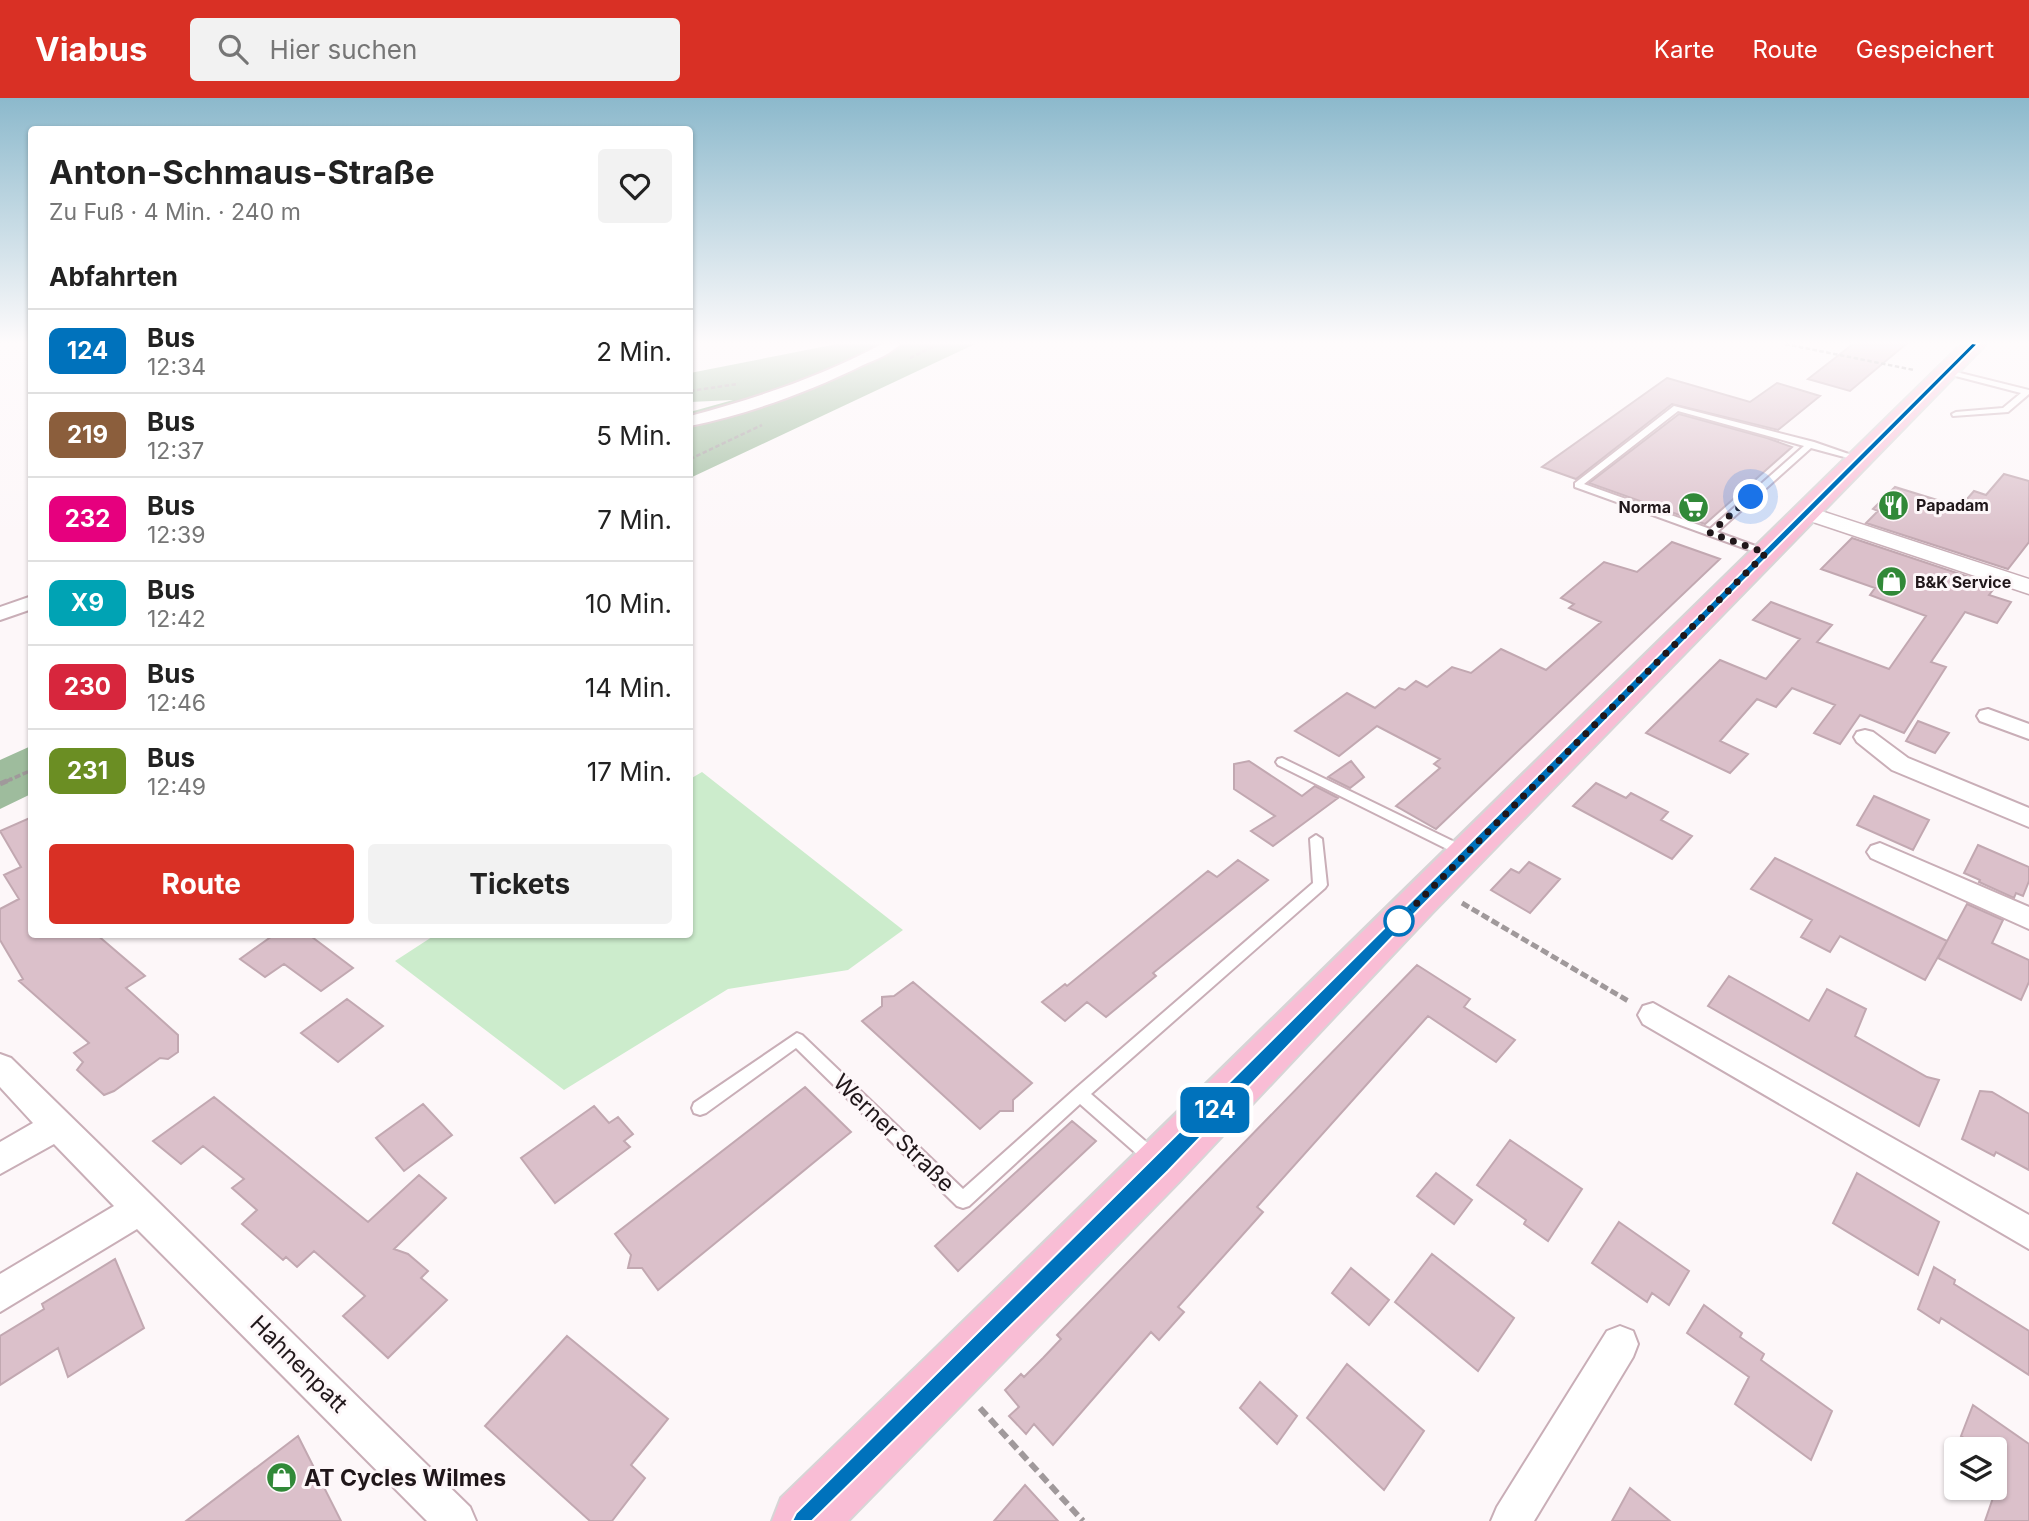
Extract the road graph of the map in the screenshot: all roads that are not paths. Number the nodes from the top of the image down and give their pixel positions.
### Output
1 (727, 410) edge
2 (1674, 410) edge
3 (1685, 410) edge
4 (1908, 410) edge
5 (2000, 410) edge
6 (1956, 414) dead end
7 (693, 420) edge
8 (1811, 444) junction
9 (1859, 459) junction
10 (1806, 512) junction
11 (1710, 533) junction
12 (1766, 553) junction
13 (2029, 587) edge
14 (28, 604) edge
15 (0, 614) edge
16 (1988, 716) dead end
17 (2029, 732) edge
18 (1865, 737) dead end
19 (1282, 762) dead end
20 (2029, 818) edge
21 (1316, 839) dead end
22 (1880, 852) dead end
23 (1467, 853) junction
24 (2029, 919) edge
25 (1653, 1015) road end
26 (0, 1067) edge
27 (1080, 1094) junction
28 (700, 1108) dead end
29 (56, 1126) junction
30 (0, 1158) edge
31 (1161, 1165) junction
32 (142, 1208) junction
33 (2029, 1233) edge
34 (0, 1294) edge
35 (1620, 1344) dead end
36 (456, 1521) edge
37 (804, 1521) edge
38 (1511, 1521) edge

1 - 7 street
2 - 11 lane
3 - 8 lane
4 - 9 main road
5 - 6 lane
8 - 9 lane
8 - 11 lane
9 - 10 main road
10 - 12 main road
10 - 13 street
11 - 12 lane
12 - 23 main road
14 - 15 street
16 - 17 street
18 - 20 street
19 - 23 lane
21 - 27 lane, Werner Straße
22 - 24 street
23 - 31 main road
25 - 33 street
26 - 29 street, Hahnenpatt
27 - 28 lane, Werner Straße
27 - 31 lane
29 - 30 street
29 - 32 street, Hahnenpatt
31 - 37 main road
32 - 34 street
32 - 36 street, Hahnenpatt
35 - 38 street

